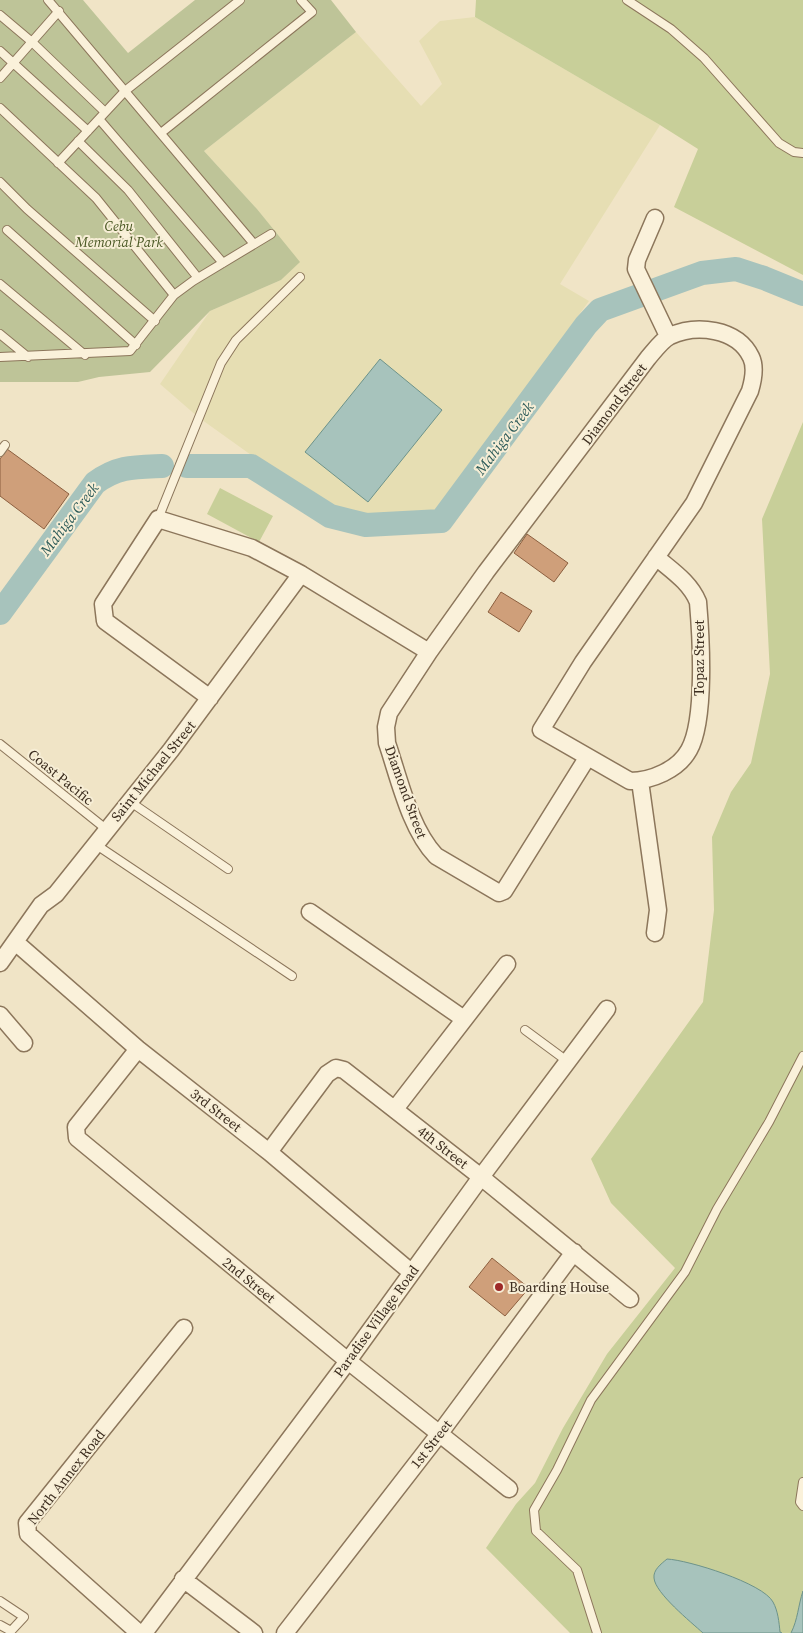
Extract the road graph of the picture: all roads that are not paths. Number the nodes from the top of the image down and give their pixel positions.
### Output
1 (48, 0) edge
2 (240, 0) edge
3 (301, 0) edge
4 (627, 0) edge
5 (59, 11) junction
6 (0, 15) edge
7 (32, 42) junction
8 (0, 51) edge
9 (14, 63) junction
10 (0, 78) edge
11 (125, 91) junction
12 (0, 108) edge
13 (105, 112) junction
14 (99, 119) junction
15 (88, 131) junction
16 (161, 133) junction
17 (78, 141) junction
18 (803, 153) edge
19 (58, 163) junction
20 (0, 182) edge
21 (655, 218) dead end
22 (7, 230) dead end
23 (271, 234) dead end
24 (254, 244) junction
25 (223, 263) junction
26 (300, 277) dead end
27 (198, 278) junction
28 (0, 284) edge
29 (174, 295) junction
30 (155, 321) junction
31 (0, 334) edge
32 (668, 336) junction
33 (136, 345) junction
34 (85, 355) junction
35 (0, 356) edge
36 (28, 357) junction
37 (5, 445) dead end
38 (0, 452) edge
39 (158, 519) junction
40 (656, 557) junction
41 (301, 574) junction
42 (429, 652) junction
43 (210, 698) junction
44 (0, 744) edge
45 (588, 758) junction
46 (640, 781) junction
47 (129, 801) junction
48 (106, 829) junction
49 (95, 844) junction
50 (228, 869) dead end
51 (310, 912) dead end
52 (655, 933) dead end
53 (21, 947) dead end
54 (0, 962) edge
55 (507, 964) dead end
56 (292, 976) dead end
57 (607, 1009) dead end
58 (0, 1015) edge
59 (464, 1019) junction
60 (525, 1030) dead end
61 (24, 1043) dead end
62 (138, 1049) junction
63 (803, 1056) edge
64 (567, 1061) junction
65 (396, 1110) junction
66 (269, 1152) junction
67 (481, 1177) junction
68 (574, 1252) junction
69 (411, 1272) junction
70 (630, 1299) dead end
71 (184, 1328) dead end
72 (348, 1361) junction
73 (440, 1433) junction
74 (803, 1482) edge
75 (509, 1489) dead end
76 (803, 1506) edge
77 (183, 1579) junction
78 (0, 1601) edge
79 (0, 1625) edge
80 (139, 1633) edge
81 (144, 1633) edge
82 (254, 1633) edge
83 (285, 1633) edge
84 (597, 1633) edge

1 - 5 lane
2 - 11 lane
3 - 16 lane
4 - 18 lane
5 - 7 lane
5 - 11 lane
6 - 7 lane
7 - 9 lane
7 - 13 lane
8 - 9 lane
9 - 10 lane
9 - 15 lane
11 - 13 lane
11 - 16 lane
12 - 19 lane
13 - 14 lane
14 - 15 lane
14 - 25 lane
15 - 17 lane
16 - 24 lane
17 - 19 lane
17 - 27 lane
19 - 29 lane
20 - 30 lane
21 - 32 street
22 - 33 lane
23 - 24 lane
24 - 25 lane
25 - 27 lane
26 - 39 lane
27 - 29 lane
28 - 34 lane
29 - 30 lane
30 - 33 lane
31 - 36 lane
32 - 40 street
32 - 42 street, Diamond Street
33 - 34 lane
34 - 36 lane
35 - 36 lane
37 - 38 lane
39 - 41 street
39 - 43 street
40 - 45 street
40 - 46 street, Topaz Street
41 - 42 street
41 - 43 street, Saint Michael Street
42 - 45 street, Diamond Street
43 - 47 street, Saint Michael Street
44 - 48 lane, Coast Pacific
45 - 46 street
46 - 52 street
47 - 48 street, Saint Michael Street
47 - 50 lane
48 - 49 street, Saint Michael Street
49 - 54 street, Saint Michael Street
49 - 56 lane
51 - 59 street
53 - 62 street, 3rd Street
55 - 59 street
57 - 64 street, Paradise Village Road
58 - 61 street
59 - 65 street
60 - 64 lane
62 - 66 street, 3rd Street
62 - 72 street, 2nd Street
63 - 84 lane
64 - 67 street, Paradise Village Road
65 - 66 street, 4th Street
65 - 67 street, 4th Street
66 - 69 street, 3rd Street
67 - 68 street, 4th Street
67 - 69 street, Paradise Village Road
68 - 70 street, 4th Street
68 - 73 street, 1st Street
69 - 72 street, Paradise Village Road
71 - 80 street, North Annex Road
72 - 73 street, 2nd Street
72 - 77 street, Paradise Village Road
73 - 75 street, 2nd Street
73 - 83 street, 1st Street
74 - 76 lane
77 - 81 street, Paradise Village Road
77 - 82 street
78 - 79 lane

